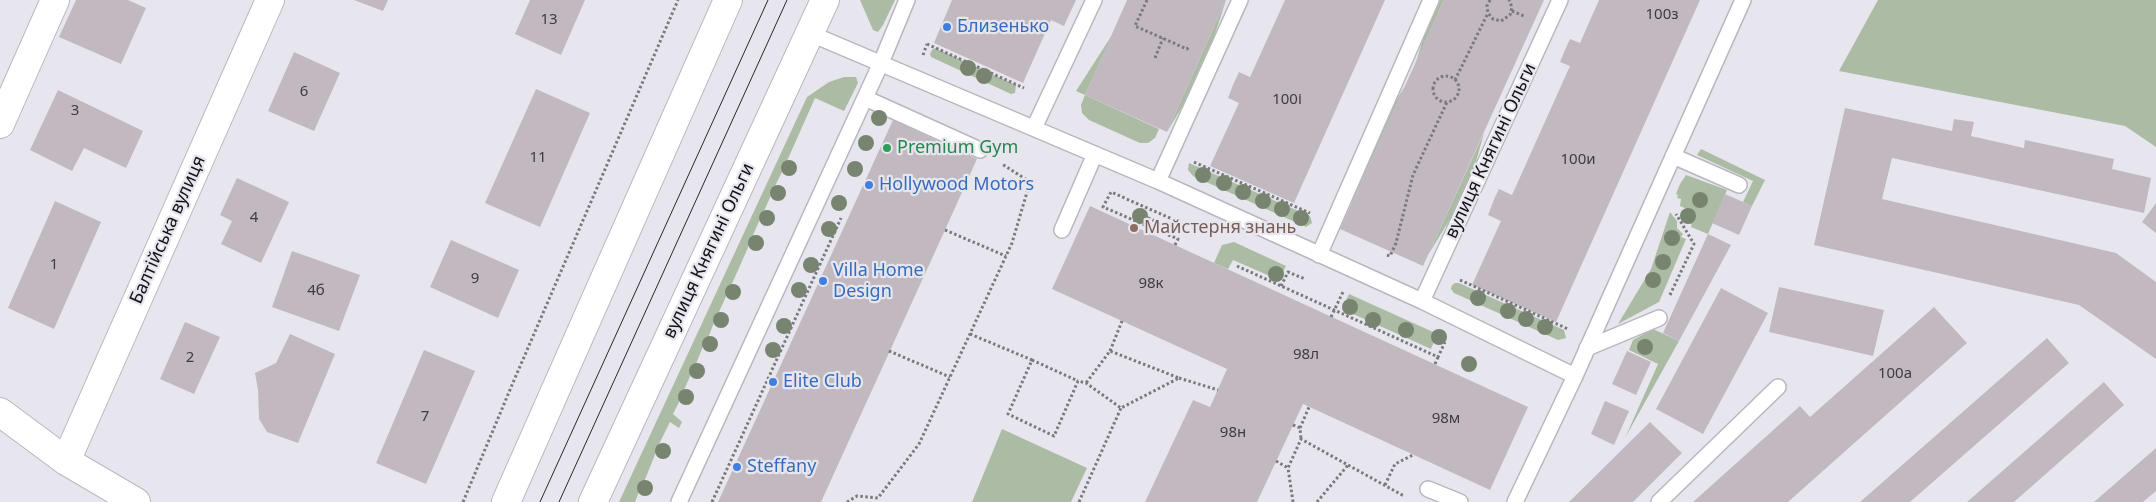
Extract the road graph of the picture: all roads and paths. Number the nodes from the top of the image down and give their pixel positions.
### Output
1 (55, 0) edge
2 (270, 0) edge
3 (678, 0) edge
4 (728, 0) edge
5 (825, 0) edge
6 (907, 0) edge
7 (1094, 0) edge
8 (1147, 0) edge
9 (1240, 0) edge
10 (1431, 0) edge
11 (1490, 0) edge
12 (1509, 0) edge
13 (1560, 0) edge
14 (1743, 0) edge
15 (1488, 13) junction
16 (809, 34) junction
17 (1163, 38) junction
18 (1191, 41) dead end
19 (1154, 58) dead end
20 (881, 63) junction
21 (913, 77) junction
22 (1455, 80) junction
23 (1025, 88) dead end
24 (865, 98) junction
25 (1447, 102) junction
26 (0, 124) edge
27 (1034, 128) junction
28 (980, 150) joint
29 (1095, 154) junction
30 (1673, 156) junction
31 (1186, 158) dead end
32 (1158, 181) junction
33 (1739, 185) dead end
34 (1660, 186) junction
35 (842, 216) dead end
36 (1184, 216) dead end
37 (1315, 216) dead end
38 (1181, 223) junction
39 (1145, 225) junction
40 (945, 230) dead end
41 (1062, 230) dead end
42 (1175, 245) dead end
43 (1319, 255) junction
44 (1006, 256) junction
45 (1390, 256) dead end
46 (1237, 266) dead end
47 (1288, 272) dead end
48 (1456, 279) dead end
49 (1281, 286) junction
50 (1342, 295) dead end
51 (1422, 301) junction
52 (1334, 310) junction
53 (1331, 316) dead end
54 (1659, 318) joint
55 (1122, 321) dead end
56 (1570, 332) dead end
57 (970, 334) junction
58 (1448, 334) dead end
59 (1587, 348) junction
60 (889, 351) dead end
61 (1110, 351) junction
62 (1438, 357) junction
63 (1032, 360) junction
64 (1435, 364) dead end
65 (1575, 376) junction
66 (950, 377) junction
67 (1179, 378) junction
68 (1078, 381) junction
69 (1086, 383) junction
70 (1778, 387) dead end
71 (1218, 390) dead end
72 (1309, 407) dead end
73 (1121, 408) junction
74 (0, 412) edge
75 (1293, 425) dead end
76 (1300, 428) junction
77 (1301, 439) junction
78 (1413, 455) dead end
79 (66, 461) junction
80 (1276, 461) dead end
81 (1348, 465) junction
82 (1288, 468) junction
83 (1385, 485) junction
84 (1428, 489) dead end
85 (1406, 496) dead end
86 (878, 498) junction
87 (136, 502) edge
88 (464, 502) edge
89 (506, 502) edge
90 (593, 502) edge
91 (679, 502) edge
92 (712, 502) edge
93 (847, 502) edge
94 (876, 502) edge
95 (1079, 502) edge
96 (1293, 502) edge
97 (1317, 502) edge
98 (1460, 502) edge
99 (1515, 502) edge
100 (1659, 502) edge

1 - 26 main road
2 - 79 main road, Балтійська вулиця
3 - 88 path
4 - 89 main road
5 - 16 main road, вулиця Княгині Ольги
6 - 20 lane
7 - 27 lane
8 - 17 path
9 - 32 lane
10 - 43 lane
11 - 15 path
12 - 15 path
13 - 51 lane, вулиця Княгині Ольги
14 - 30 lane
15 - 22 path
16 - 20 lane
16 - 90 main road, вулиця Княгині Ольги
17 - 18 path
17 - 19 path
20 - 21 lane
20 - 24 lane
21 - 23 path
21 - 27 lane
22 - 25 path
22 - 25 path
24 - 28 lane
24 - 91 lane
25 - 45 path
27 - 29 lane
28 - 44 path
29 - 32 lane
29 - 41 lane
30 - 33 lane
30 - 34 lane
31 - 37 path
32 - 43 lane
34 - 54 path
34 - 59 lane
35 - 92 path
36 - 38 path
38 - 39 path
38 - 39 path
39 - 42 path
40 - 44 path
43 - 51 lane
44 - 57 path
46 - 49 path
47 - 49 path
48 - 56 path
49 - 52 path
50 - 52 path
51 - 65 lane
52 - 53 path
52 - 62 path
54 - 59 lane
55 - 61 path
57 - 63 path
57 - 66 path
58 - 62 path
59 - 65 lane
60 - 66 path
61 - 67 path
61 - 69 path
62 - 64 path
63 - 68 path
63 - 68 path
65 - 99 lane
66 - 86 path
67 - 71 path
67 - 73 path
68 - 69 path
69 - 73 path
70 - 100 lane
72 - 76 path
73 - 95 path
74 - 79 main road
75 - 76 path
76 - 77 path
77 - 81 path
77 - 82 path
78 - 83 path
79 - 87 main road
80 - 82 path
81 - 83 path
81 - 97 path
82 - 96 path
83 - 85 path
84 - 98 lane
86 - 93 path
86 - 94 path

